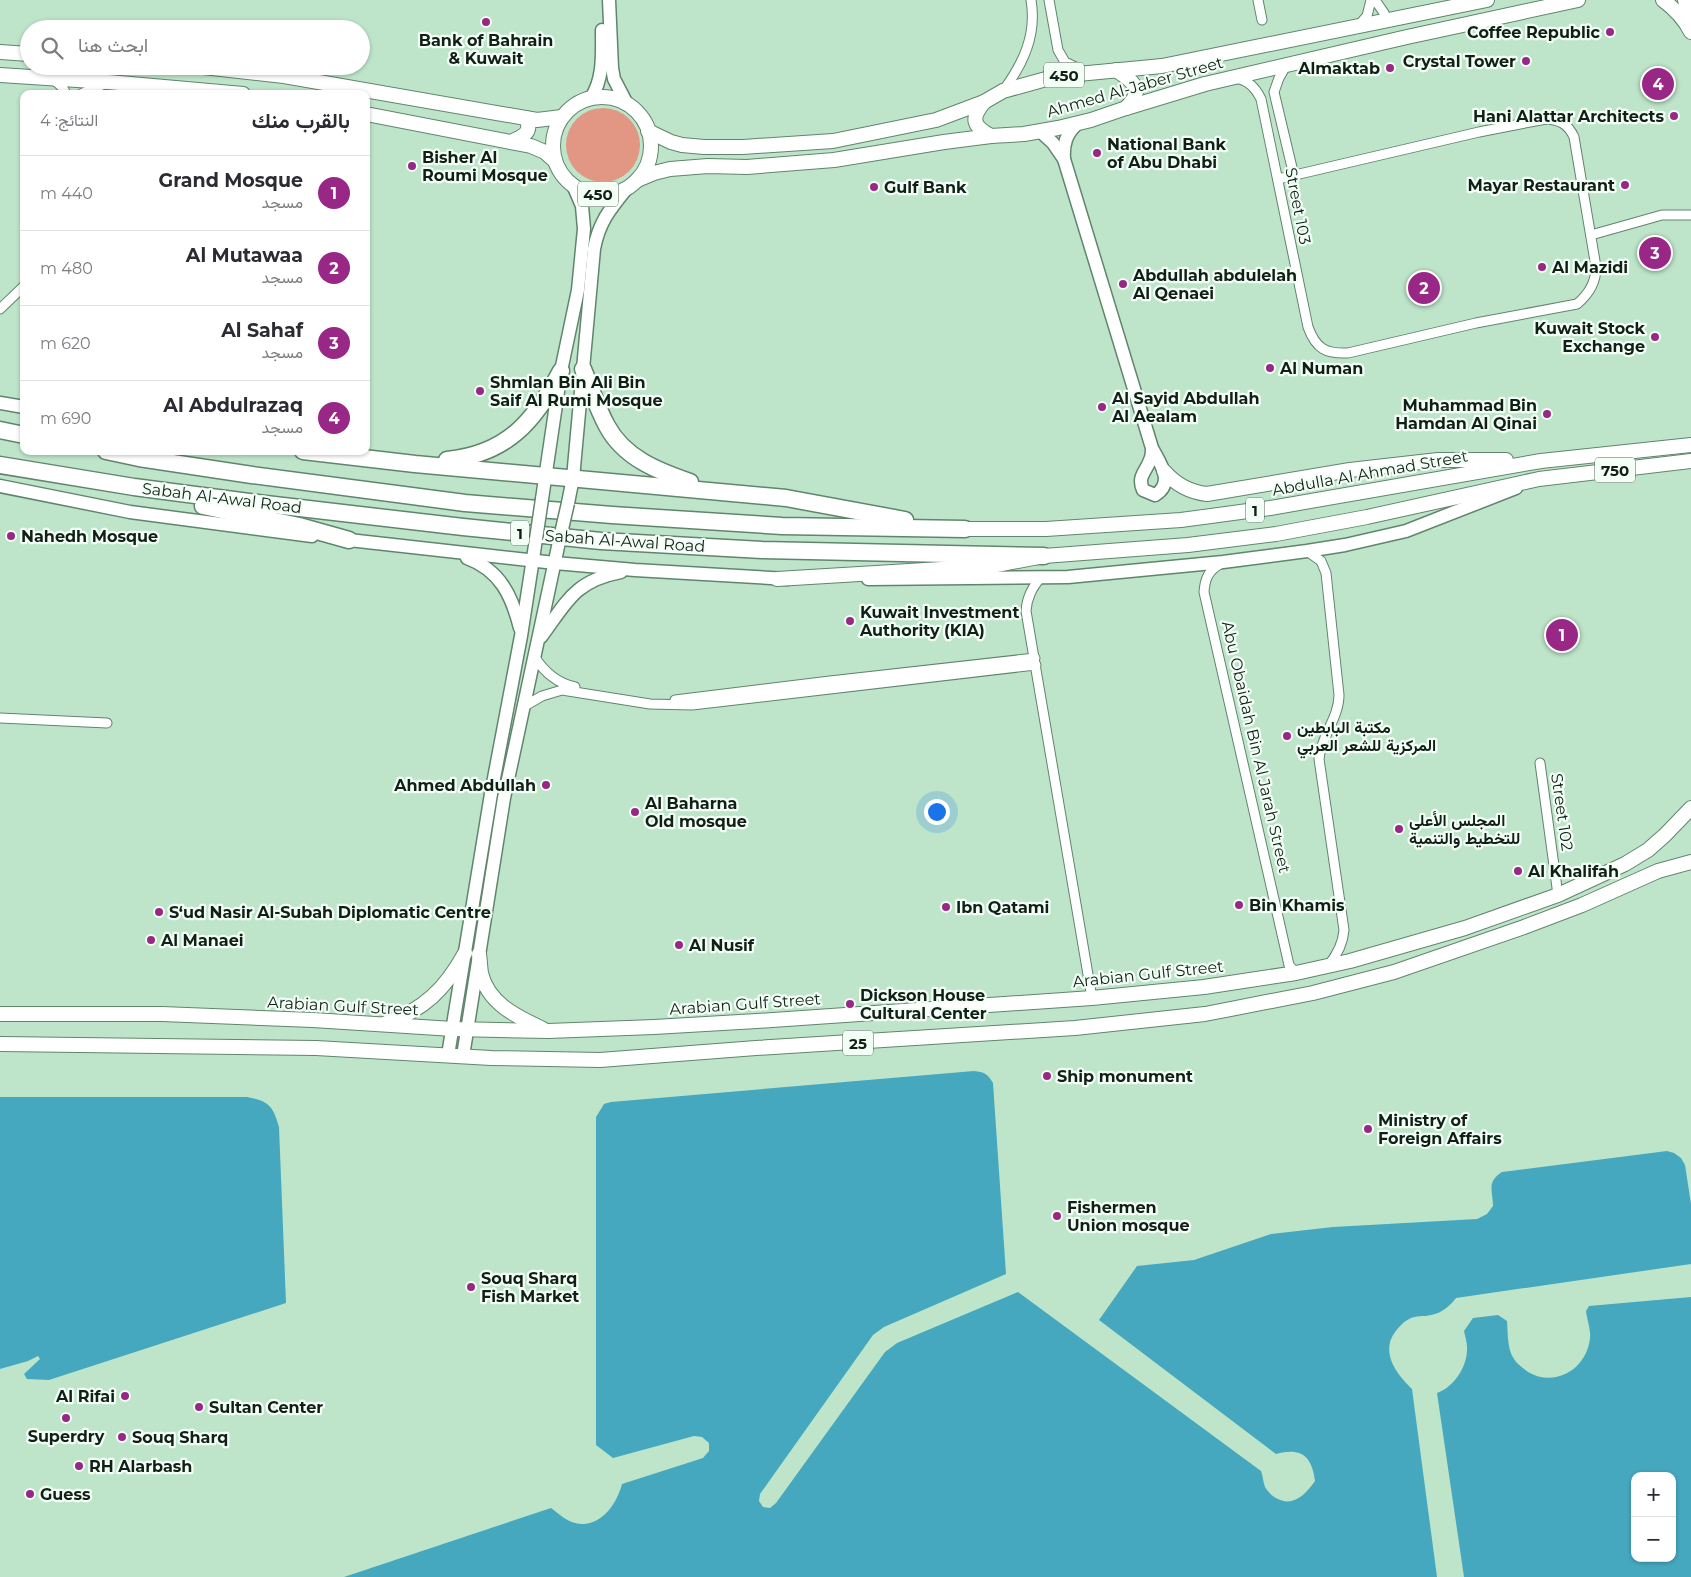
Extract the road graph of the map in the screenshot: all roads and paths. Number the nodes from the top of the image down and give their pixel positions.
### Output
1 (602, 0) edge
2 (609, 0) edge
3 (1031, 0) edge
4 (1049, 0) edge
5 (1258, 0) edge
6 (1373, 0) edge
7 (1486, 0) edge
8 (1578, 0) edge
9 (1663, 0) edge
10 (1685, 0) edge
11 (1401, 17) junction
12 (1262, 20) dead end
13 (1386, 20) junction
14 (1691, 25) edge
15 (1358, 26) junction
16 (1691, 32) edge
17 (1407, 37) junction
18 (1375, 44) junction
19 (0, 52) edge
20 (20, 53) edge
21 (1288, 64) junction
22 (1116, 70) junction
23 (1086, 72) junction
24 (0, 75) edge
25 (275, 75) edge
26 (1232, 78) junction
27 (53, 79) junction
28 (108, 82) junction
29 (64, 90) edge
30 (90, 90) edge
31 (198, 90) edge
32 (365, 90) edge
33 (370, 91) edge
34 (1002, 92) junction
35 (591, 98) junction
36 (984, 102) junction
37 (627, 104) junction
38 (1126, 108) junction
39 (370, 115) edge
40 (562, 117) junction
41 (526, 118) junction
42 (1077, 124) junction
43 (648, 131) junction
44 (1040, 131) junction
45 (991, 136) junction
46 (511, 142) junction
47 (704, 147) junction
48 (1064, 159) junction
49 (555, 161) junction
50 (708, 166) junction
51 (1294, 176) junction
52 (1278, 179) junction
53 (632, 184) junction
54 (573, 185) junction
55 (1691, 215) edge
56 (1591, 235) junction
57 (20, 290) edge
58 (0, 309) edge
59 (583, 369) junction
60 (561, 371) junction
61 (0, 403) edge
62 (20, 406) edge
63 (1691, 436) edge
64 (1691, 445) edge
65 (1152, 448) junction
66 (1670, 448) junction
67 (125, 455) edge
68 (337, 455) edge
69 (1541, 461) junction
70 (1688, 463) edge
71 (415, 464) junction
72 (0, 465) edge
73 (1164, 471) junction
74 (546, 476) junction
75 (573, 478) junction
76 (1540, 479) junction
77 (0, 486) edge
78 (134, 487) junction
79 (714, 491) junction
80 (946, 528) junction
81 (965, 528) joint
82 (349, 540) junction
83 (1307, 550) junction
84 (451, 552) junction
85 (1044, 556) junction
86 (533, 561) junction
87 (1222, 562) junction
88 (555, 563) junction
89 (635, 570) junction
90 (1041, 577) junction
91 (777, 579) junction
92 (522, 636) junction
93 (536, 650) junction
94 (1035, 662) junction
95 (569, 688) junction
96 (523, 707) junction
97 (0, 718) edge
98 (107, 724) dead end
99 (1540, 763) dead end
100 (1691, 808) edge
101 (1691, 862) edge
102 (1558, 895) junction
103 (472, 954) junction
104 (1327, 967) junction
105 (1296, 973) junction
106 (1092, 998) junction
107 (0, 1014) edge
108 (380, 1025) junction
109 (453, 1029) junction
110 (467, 1030) junction
111 (548, 1031) junction
112 (0, 1044) edge
113 (448, 1055) junction
114 (463, 1056) junction

1 - 35 main road
2 - 37 main road
3 - 34 street
4 - 23 street
5 - 12 street
6 - 13 street
6 - 15 street
7 - 11 main road, Ahmed Al-Jaber Street / 450
8 - 17 main road, Ahmed Al-Jaber Street / 450
9 - 16 main road
10 - 14 main road
11 - 13 main road, Ahmed Al-Jaber Street / 450
11 - 17 main road
13 - 15 main road, Ahmed Al-Jaber Street / 450
13 - 18 main road
15 - 22 main road, Ahmed Al-Jaber Street / 450
17 - 18 main road, Ahmed Al-Jaber Street / 450
18 - 21 main road, Ahmed Al-Jaber Street / 450
19 - 20 main road
21 - 26 main road, Ahmed Al-Jaber Street / 450
21 - 51 street, Street 103
22 - 23 main road, Ahmed Al-Jaber Street / 450
22 - 38 main road
23 - 34 main road, Ahmed Al-Jaber Street / 450
24 - 27 main road
25 - 32 main road
26 - 38 main road, Ahmed Al-Jaber Street / 450
26 - 52 street, Street 103
27 - 28 main road
27 - 29 street
28 - 30 street
28 - 31 main road
33 - 41 main road
34 - 36 main road, Ahmed Al-Jaber Street / 450
35 - 37 main road
35 - 40 main road
36 - 45 main road
36 - 47 main road, Ahmed Al-Jaber Street / 450
37 - 43 main road
38 - 42 main road, Ahmed Al-Jaber Street / 450
39 - 46 main road, 450
40 - 41 main road
40 - 49 main road
41 - 46 main road
42 - 44 main road, Ahmed Al-Jaber Street / 450
42 - 48 main road
43 - 47 main road, Ahmed Al-Jaber Street / 450
43 - 53 main road, 450
44 - 45 main road, Ahmed Al-Jaber Street / 450
44 - 48 main road
45 - 50 main road, Ahmed Al-Jaber Street / 450
46 - 49 main road, 450
47 - 50 main road
48 - 65 main road
49 - 54 main road, 450
50 - 53 main road, Ahmed Al-Jaber Street / 450
51 - 52 street
51 - 56 street
52 - 56 street, Street 103
53 - 54 main road, 450
53 - 59 main road
54 - 60 main road
55 - 56 street
57 - 58 street
59 - 75 main road
59 - 79 highway
60 - 71 highway
60 - 74 main road
61 - 62 main road
63 - 66 main road
64 - 66 main road, Abdulla Al Ahmad Street / 750
65 - 73 main road
65 - 73 main road
66 - 69 main road, Abdulla Al Ahmad Street / 750
67 - 80 highway, Sabah Al-Awal Road / 1
68 - 71 highway
69 - 73 main road
69 - 81 main road, Abdulla Al Ahmad Street / 1
70 - 76 main road, 750
71 - 74 highway
72 - 78 highway, Sabah Al-Awal Road / 1
74 - 75 highway
74 - 86 main road, bridge
75 - 79 highway
75 - 88 main road, bridge
76 - 83 main road, 750
76 - 85 main road, 1
77 - 82 main road, Sabah Al-Awal Road / 750
78 - 82 highway
78 - 85 highway, Sabah Al-Awal Road / 1
79 - 80 highway
80 - 81 highway, Sabah Al-Awal Road / 1
82 - 84 main road, Sabah Al-Awal Road / 750
83 - 87 main road, 750
83 - 104 street
84 - 86 main road, Sabah Al-Awal Road / 750
84 - 92 main road
85 - 91 main road
86 - 88 main road, Sabah Al-Awal Road / 750
86 - 92 main road
87 - 90 main road, 750
87 - 105 street, Abu Obaidah Bin Al Jarah Street
88 - 89 main road, Sabah Al-Awal Road / 750
88 - 93 main road
89 - 91 main road, Sabah Al-Awal Road / 750
89 - 93 main road
90 - 91 main road, Sabah Al-Awal Road / 750
90 - 94 street
92 - 103 main road
93 - 95 street
93 - 96 main road
94 - 95 street
94 - 106 street
95 - 96 street
96 - 103 main road
97 - 98 street
99 - 102 street, Street 102
100 - 102 main road, Arabian Gulf Street / 25
101 - 114 main road, 25
102 - 104 main road, Arabian Gulf Street / 25
103 - 108 main road
103 - 109 main road
103 - 110 main road
103 - 111 main road
104 - 105 main road, Arabian Gulf Street / 25
105 - 106 main road, Arabian Gulf Street / 25
106 - 111 main road, Arabian Gulf Street / 25
107 - 108 main road, Arabian Gulf Street / 25
108 - 109 main road, Arabian Gulf Street / 25
109 - 110 main road, Arabian Gulf Street / 25
109 - 113 main road
110 - 111 main road, Arabian Gulf Street / 25
110 - 114 main road
112 - 113 main road, 25
113 - 114 main road, 25

